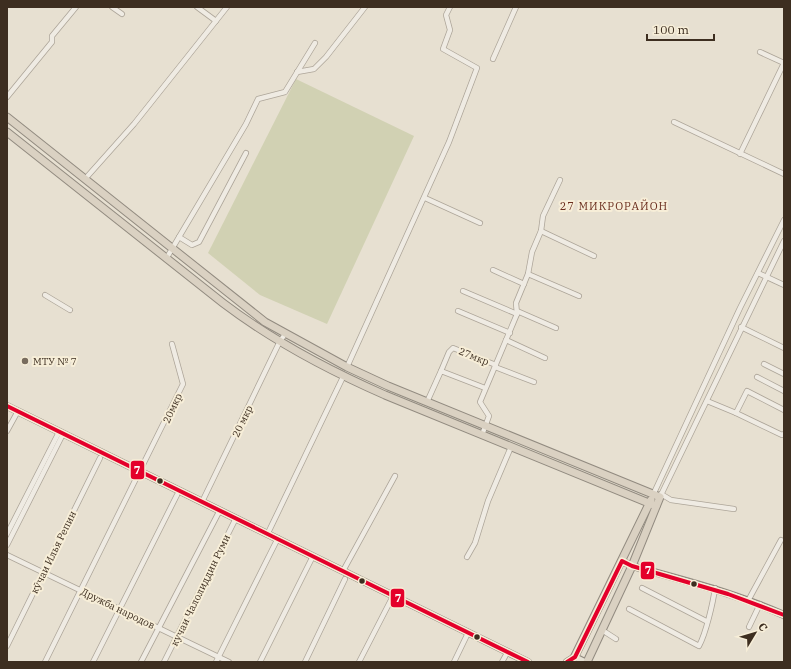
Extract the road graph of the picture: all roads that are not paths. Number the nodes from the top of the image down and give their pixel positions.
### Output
1 (76, 7) edge
2 (112, 7) edge
3 (197, 7) edge
4 (227, 7) edge
5 (365, 7) edge
6 (450, 7) edge
7 (516, 7) edge
8 (122, 14) dead end
9 (216, 21) junction
10 (315, 43) dead end
11 (760, 52) dead end
12 (493, 59) dead end
13 (784, 63) edge
14 (297, 72) junction
15 (7, 98) edge
16 (7, 116) edge
17 (674, 122) dead end
18 (7, 132) edge
19 (246, 153) dead end
20 (740, 154) junction
21 (784, 174) edge
22 (85, 179) junction
23 (560, 180) dead end
24 (93, 185) junction
25 (77, 188) junction
26 (86, 195) junction
27 (425, 198) junction
28 (784, 220) edge
29 (480, 223) dead end
30 (541, 231) junction
31 (179, 237) junction
32 (783, 245) edge
33 (172, 249) junction
34 (594, 256) dead end
35 (166, 259) junction
36 (493, 270) dead end
37 (758, 273) junction
38 (528, 274) junction
39 (766, 277) junction
40 (524, 284) junction
41 (784, 286) edge
42 (463, 291) dead end
43 (45, 294) dead end
44 (579, 296) dead end
45 (70, 310) dead end
46 (458, 311) dead end
47 (517, 313) junction
48 (742, 327) junction
49 (556, 328) dead end
50 (286, 333) junction
51 (510, 333) junction
52 (506, 340) junction
53 (280, 341) junction
54 (172, 344) dead end
55 (784, 348) edge
56 (545, 358) dead end
57 (764, 364) dead end
58 (495, 366) junction
59 (346, 367) junction
60 (441, 370) junction
61 (784, 374) edge
62 (343, 377) junction
63 (757, 377) dead end
64 (534, 382) dead end
65 (486, 388) junction
66 (784, 391) edge
67 (707, 401) junction
68 (427, 402) junction
69 (7, 406) edge
70 (784, 410) edge
71 (18, 411) junction
72 (736, 412) junction
73 (686, 424) junction
74 (486, 426) junction
75 (694, 428) junction
76 (7, 431) edge
77 (61, 433) junction
78 (784, 433) edge
79 (482, 435) junction
80 (511, 448) junction
81 (675, 448) junction
82 (682, 452) junction
83 (100, 458) dead end
84 (140, 473) junction
85 (395, 476) dead end
86 (177, 495) dead end
87 (658, 495) junction
88 (203, 501) junction
89 (653, 505) junction
90 (734, 509) dead end
91 (220, 510) junction
92 (236, 518) junction
93 (268, 533) junction
94 (7, 534) edge
95 (278, 538) junction
96 (781, 540) dead end
97 (7, 545) edge
98 (7, 555) edge
99 (313, 556) junction
100 (467, 557) dead end
101 (622, 561) junction
102 (632, 566) junction
103 (344, 570) junction
104 (44, 572) junction
105 (345, 579) dead end
106 (642, 588) dead end
107 (714, 588) junction
108 (81, 591) junction
109 (393, 596) junction
110 (749, 600) junction
111 (760, 604) junction
112 (120, 609) junction
113 (629, 609) dead end
114 (784, 615) edge
115 (706, 621) junction
116 (749, 627) dead end
117 (158, 628) junction
118 (602, 630) junction
119 (468, 633) junction
120 (177, 637) junction
121 (616, 639) dead end
122 (7, 646) edge
123 (507, 653) junction
124 (574, 659) edge
125 (218, 660) edge
126 (589, 661) edge
127 (45, 662) edge
128 (93, 662) edge
129 (141, 662) edge
130 (164, 662) edge
131 (229, 662) edge
132 (260, 662) edge
133 (305, 662) edge
134 (359, 662) edge
135 (454, 662) edge
136 (502, 662) edge
137 (522, 662) edge
138 (528, 662) edge
139 (567, 662) edge

1 - 15 street
2 - 8 street
3 - 9 street
4 - 9 street
5 - 14 street
6 - 27 street
7 - 12 street
9 - 22 street
10 - 14 street
11 - 13 street
13 - 20 street
14 - 31 street
16 - 22 highway
17 - 20 street
18 - 25 highway
19 - 31 street
20 - 21 street
22 - 24 highway
22 - 25 highway
23 - 30 street, 27мкр
24 - 26 highway
24 - 33 highway
25 - 26 highway
26 - 35 highway
27 - 29 street
27 - 59 street
28 - 37 street
30 - 34 street
30 - 38 street, 27мкр
31 - 33 street
32 - 39 street
33 - 35 street
33 - 50 highway
35 - 53 highway
36 - 40 street
37 - 39 street
37 - 73 street
38 - 40 street, 27мкр
38 - 44 street
39 - 41 street
39 - 48 street
40 - 47 street, 27мкр
42 - 47 street
43 - 45 street
46 - 51 street
47 - 49 street
47 - 51 street, 27мкр
48 - 55 street
48 - 67 street
50 - 53 street, 20 мкр
50 - 59 highway
51 - 52 street, 27мкр
52 - 56 street
52 - 58 street, 27мкр
53 - 62 highway
53 - 88 street, 20 мкр
54 - 84 street, 20мкр
57 - 61 street
58 - 60 street, 27мкр
58 - 64 street, 27мкр
58 - 65 street, 27мкр
59 - 68 highway
60 - 65 street
60 - 68 street, 27мкр
62 - 79 highway
62 - 93 street
63 - 66 street
65 - 74 street, 27мкр
67 - 72 street
67 - 75 street
68 - 74 highway
69 - 71 main road
70 - 72 street
71 - 76 street
71 - 77 main road
72 - 78 street
73 - 75 street
73 - 81 street
74 - 79 street
74 - 87 highway
75 - 82 street
77 - 84 main road
77 - 94 street
77 - 97 street
79 - 80 highway
80 - 89 highway
80 - 100 street
81 - 82 street
81 - 87 street
82 - 87 street
83 - 104 street, кӯчаи Илья Репин
84 - 88 main road
84 - 108 street, 20мкр
85 - 103 street
86 - 112 street
87 - 89 highway
87 - 90 street
88 - 91 main road
89 - 101 highway
89 - 102 highway
91 - 92 main road
91 - 117 street, кучаи Чалолиддин Руми
92 - 93 main road
92 - 120 street, кучаи Чалолиддин Руми
93 - 95 main road
95 - 99 main road
95 - 125 street
96 - 110 street
98 - 104 street, Дружба народов
99 - 103 main road
99 - 132 street
101 - 102 main road
101 - 124 highway
102 - 107 main road
102 - 118 highway
103 - 109 main road
104 - 108 street, Дружба народов
104 - 122 street, кӯчаи Илья Репин
105 - 133 street
106 - 115 street
107 - 110 main road
107 - 115 street
108 - 112 street, Дружба народов
108 - 127 street, 20мкр
109 - 119 main road
109 - 134 street
110 - 111 main road
111 - 114 main road
111 - 116 street
112 - 117 street, Дружба народов
112 - 128 street
113 - 115 street
117 - 120 street, Дружба народов
117 - 129 street, кучаи Чалолиддин Руми
118 - 121 street
118 - 126 highway
119 - 123 main road
119 - 135 street
120 - 125 street, Дружба народов
120 - 130 street, кучаи Чалолиддин Руми
123 - 136 street
123 - 137 main road
123 - 138 main road
124 - 126 main road
124 - 139 main road
125 - 131 street, Дружба народов

